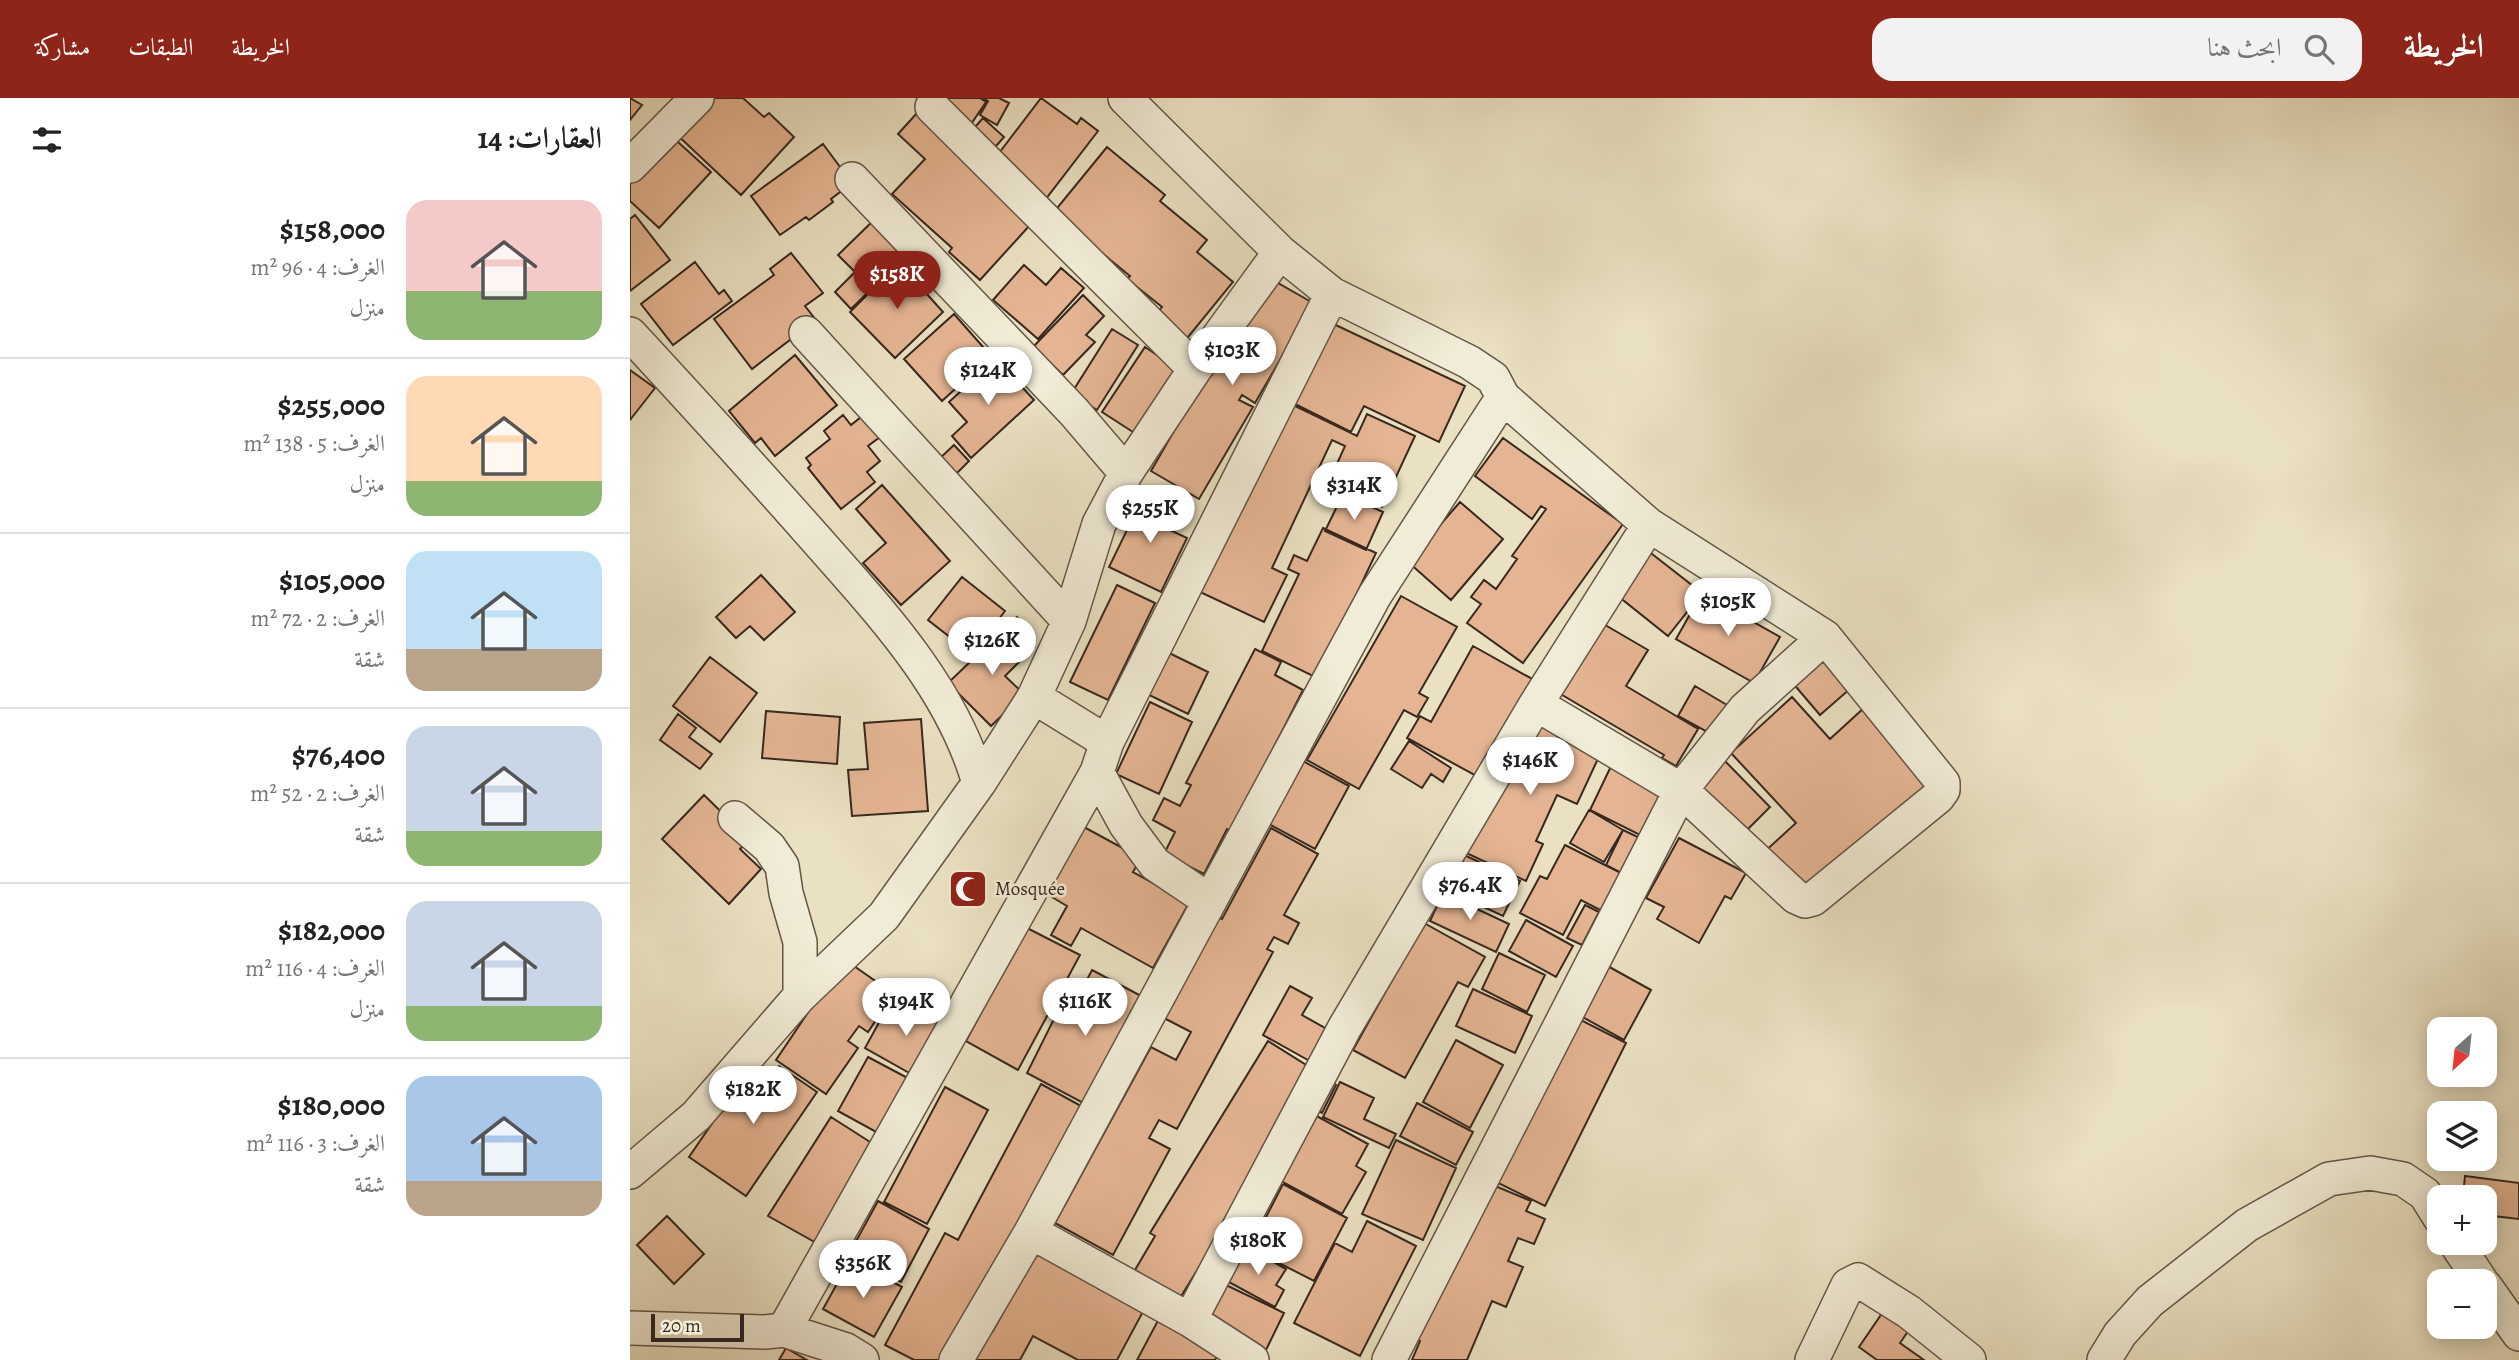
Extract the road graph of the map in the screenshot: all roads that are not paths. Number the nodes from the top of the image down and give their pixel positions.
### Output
1 (697, 98) edge
2 (1125, 98) edge
3 (932, 107) dead end
4 (630, 166) edge
5 (852, 179) dead end
6 (1280, 252) junction
7 (1332, 294) junction
8 (806, 333) dead end
9 (630, 334) edge
10 (1195, 369) junction
11 (1503, 397) junction
12 (1126, 473) junction
13 (1649, 525) junction
14 (1069, 621) junction
15 (1825, 637) junction
16 (1034, 697) junction
17 (1536, 704) junction
18 (1102, 757) junction
19 (979, 783) junction
20 (1681, 790) junction
21 (735, 818) dead end
22 (1210, 901) junction
23 (800, 996) junction
24 (630, 1172) edge
25 (2427, 1197) edge
26 (1031, 1232) junction
27 (2497, 1303) edge
28 (1189, 1320) junction
29 (630, 1328) edge
30 (774, 1331) junction
31 (2519, 1334) edge
32 (748, 1360) edge
33 (862, 1360) edge
34 (956, 1360) edge
35 (1252, 1360) edge
36 (1389, 1360) edge
37 (1812, 1360) edge
38 (1969, 1360) edge
39 (2104, 1360) edge

1 - 4 street
2 - 6 street
3 - 10 street
5 - 12 street
6 - 7 street
6 - 10 street
7 - 11 street
7 - 18 street
8 - 14 street
9 - 19 street
10 - 12 street
11 - 13 street
11 - 22 street
12 - 14 street
13 - 15 street
13 - 17 street
14 - 16 street
15 - 20 street
15 - 20 street
16 - 18 street
16 - 19 street
17 - 20 street
17 - 28 street
18 - 22 street
18 - 30 street
19 - 23 street
20 - 36 street
21 - 23 street
22 - 26 street
23 - 24 street
25 - 39 street
26 - 28 street
26 - 34 street
27 - 31 street
28 - 35 street
29 - 30 street
30 - 32 street
30 - 33 street
37 - 38 street

